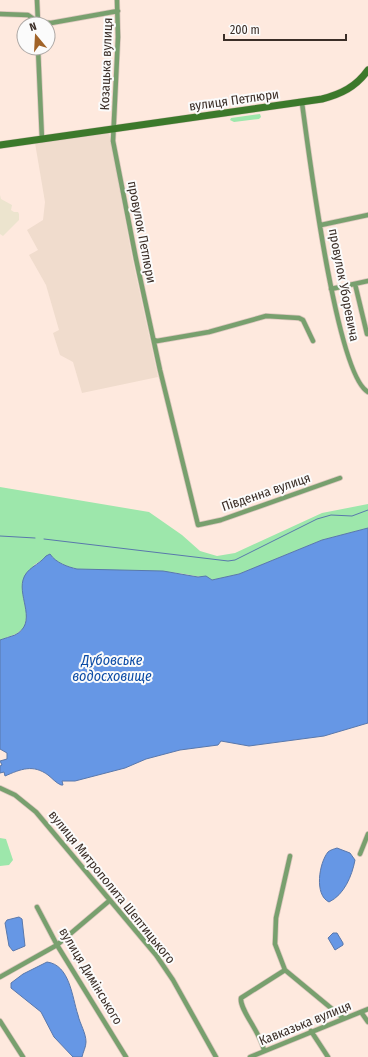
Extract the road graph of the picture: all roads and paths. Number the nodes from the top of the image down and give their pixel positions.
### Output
1 (37, 0) edge
2 (117, 0) edge
3 (118, 11) junction
4 (0, 14) edge
5 (29, 16) edge
6 (38, 16) edge
7 (56, 22) edge
8 (38, 56) edge
9 (368, 70) edge
10 (302, 103) junction
11 (114, 129) junction
12 (42, 140) junction
13 (0, 145) edge
14 (368, 215) edge
15 (321, 224) junction
16 (368, 281) edge
17 (355, 284) junction
18 (331, 289) junction
19 (368, 335) edge
20 (154, 340) junction
21 (313, 341) dead end
22 (368, 392) edge
23 (340, 478) dead end
24 (198, 525) joint
25 (0, 788) edge
26 (368, 834) edge
27 (360, 854) dead end
28 (290, 856) dead end
29 (109, 901) junction
30 (37, 907) dead end
31 (58, 945) junction
32 (285, 970) junction
33 (0, 977) edge
34 (368, 1009) edge
35 (361, 1012) junction
36 (343, 1018) junction
37 (0, 1021) edge
38 (368, 1022) edge
39 (311, 1031) junction
40 (263, 1054) edge
41 (23, 1057) edge
42 (126, 1057) edge
43 (216, 1057) edge
44 (250, 1057) edge
45 (328, 1057) edge

1 - 6 street
2 - 3 street, Козацька вулиця
3 - 7 street
3 - 11 street, Козацька вулиця
4 - 5 street
8 - 12 street
9 - 10 main road, вулиця Петлюри
10 - 11 main road, вулиця Петлюри
10 - 15 street
11 - 12 main road, вулиця Петлюри
11 - 20 street, провулок Петлюри
12 - 13 main road, вулиця Петлюри
14 - 15 street
15 - 18 street, провулок Уборевича
16 - 17 street
17 - 18 street
17 - 19 street
18 - 22 street, провулок Уборевича
20 - 21 street
20 - 24 street, провулок Петлюри
23 - 24 street, Південна вулиця
25 - 29 street, вулиця Митрополита Шептицького
26 - 27 street
28 - 32 street
29 - 31 street
29 - 43 street, вулиця Митрополита Шептицького
30 - 31 street, вулиця Димінського
31 - 33 street
31 - 42 street, вулиця Димінського
32 - 36 street
32 - 40 street
34 - 35 street, Кавказька вулиця
35 - 36 street, Кавказька вулиця
35 - 38 street
36 - 39 street, Кавказька вулиця
37 - 41 street
39 - 40 street, Кавказька вулиця
39 - 45 street
40 - 44 street, Кавказька вулиця

